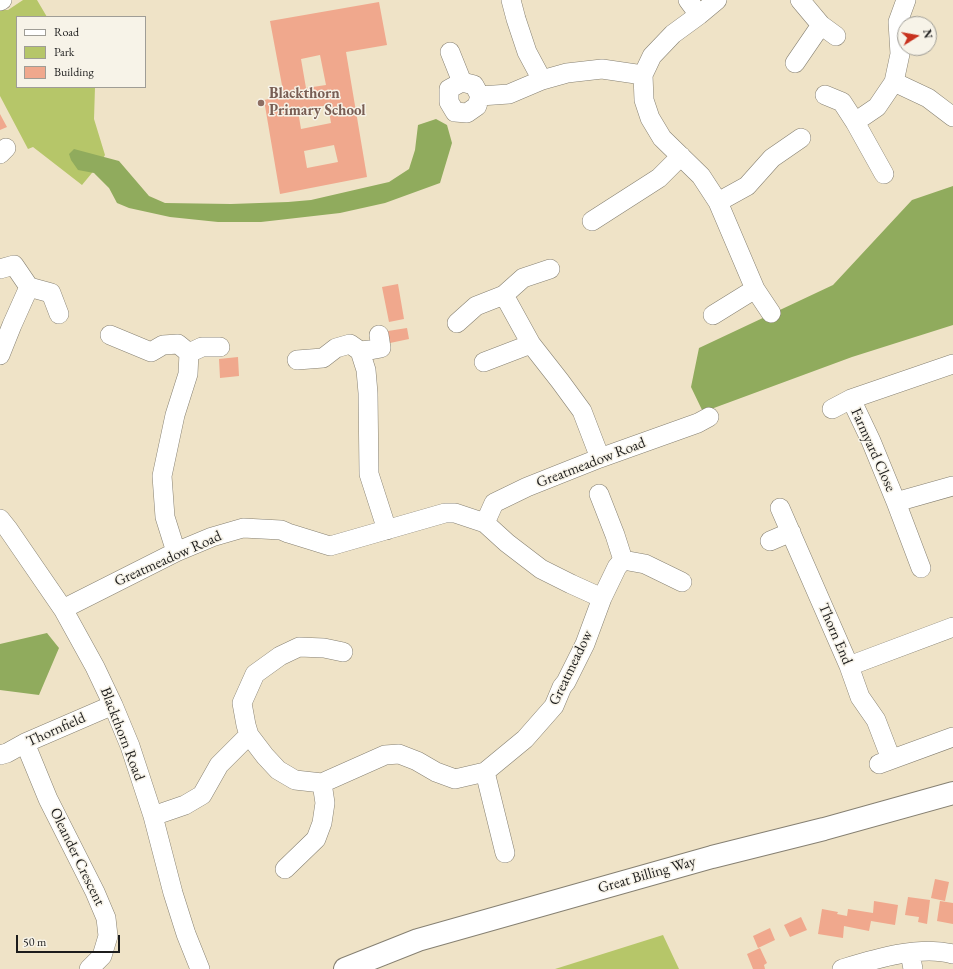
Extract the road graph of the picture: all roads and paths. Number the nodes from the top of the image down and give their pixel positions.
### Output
1 (511, 0) edge
2 (688, 0) edge
3 (717, 0) edge
4 (800, 0) edge
5 (906, 0) edge
6 (699, 15) junction
7 (450, 52) dead end
8 (795, 63) dead end
9 (643, 75) junction
10 (542, 80) junction
11 (462, 82) junction
12 (894, 82) junction
13 (826, 95) dead end
14 (480, 96) junction
15 (953, 118) edge
16 (855, 122) junction
17 (801, 138) dead end
18 (681, 156) junction
19 (884, 174) dead end
20 (718, 202) junction
21 (592, 221) dead end
22 (0, 269) edge
23 (550, 269) dead end
24 (29, 287) junction
25 (755, 289) junction
26 (504, 295) junction
27 (771, 313) dead end
28 (59, 314) dead end
29 (712, 315) dead end
30 (457, 323) dead end
31 (110, 335) dead end
32 (379, 335) dead end
33 (531, 344) junction
34 (220, 347) dead end
35 (360, 351) junction
36 (189, 353) junction
37 (0, 355) edge
38 (297, 360) dead end
39 (484, 362) dead end
40 (953, 364) edge
41 (851, 399) junction
42 (832, 409) dead end
43 (710, 417) dead end
44 (600, 458) junction
45 (953, 486) edge
46 (599, 494) dead end
47 (896, 502) junction
48 (780, 508) dead end
49 (0, 519) edge
50 (485, 523) junction
51 (387, 530) junction
52 (791, 532) junction
53 (770, 541) dead end
54 (176, 552) junction
55 (623, 560) junction
56 (920, 568) dead end
57 (682, 582) dead end
58 (602, 598) junction
59 (63, 609) junction
60 (953, 627) edge
61 (343, 652) dead end
62 (849, 666) junction
63 (113, 705) junction
64 (249, 735) junction
65 (953, 737) edge
66 (24, 743) junction
67 (0, 755) edge
68 (485, 772) junction
69 (322, 783) junction
70 (953, 793) edge
71 (153, 816) junction
72 (506, 853) dead end
73 (285, 869) dead end
74 (953, 954) edge
75 (911, 961) edge
76 (89, 969) edge
77 (200, 969) edge
78 (345, 969) edge
79 (842, 969) edge

1 - 10 street
2 - 6 street
3 - 6 street
4 - 8 street
5 - 12 street
6 - 9 street
7 - 11 street
9 - 10 street
9 - 18 street
10 - 14 street
11 - 14 street
11 - 14 street
12 - 15 street
12 - 16 street
13 - 16 street
16 - 19 street
17 - 20 street
18 - 20 street
18 - 21 street
20 - 25 street
22 - 24 street
23 - 26 street
24 - 28 street
24 - 37 street
25 - 27 street
25 - 29 street
26 - 30 street
26 - 33 street
31 - 36 street
32 - 35 street
33 - 39 street
33 - 44 street
34 - 36 street
35 - 38 street
35 - 51 street
36 - 54 street
40 - 41 street, Farmyard Close
41 - 42 street
41 - 47 street, Farmyard Close
43 - 44 street, Greatmeadow Road
44 - 50 street, Greatmeadow Road
45 - 47 street, Farmyard Close
46 - 55 street
47 - 56 street
48 - 52 street, Thorn End
49 - 59 street, Blackthorn Road
50 - 51 street, Greatmeadow Road
50 - 58 street, Greatmeadow Road
51 - 54 street, Greatmeadow Road
52 - 53 street
52 - 62 street, Thorn End
54 - 59 street, Greatmeadow Road
55 - 57 street
55 - 58 street, Greatmeadow
58 - 68 street, Greatmeadow
59 - 63 street, Blackthorn Road
60 - 62 street
61 - 64 street, Greatmeadow
62 - 65 street, Thorn End
63 - 66 street, Thornfield
63 - 71 street, Blackthorn Road
64 - 69 street, Greatmeadow
64 - 71 street
66 - 67 street, Thornfield
66 - 76 street, Oleander Crescent
68 - 69 street, Greatmeadow
68 - 72 street
69 - 73 street
70 - 78 main road, Great Billing Way
71 - 77 street, Blackthorn Road
74 - 75 street
75 - 79 street

